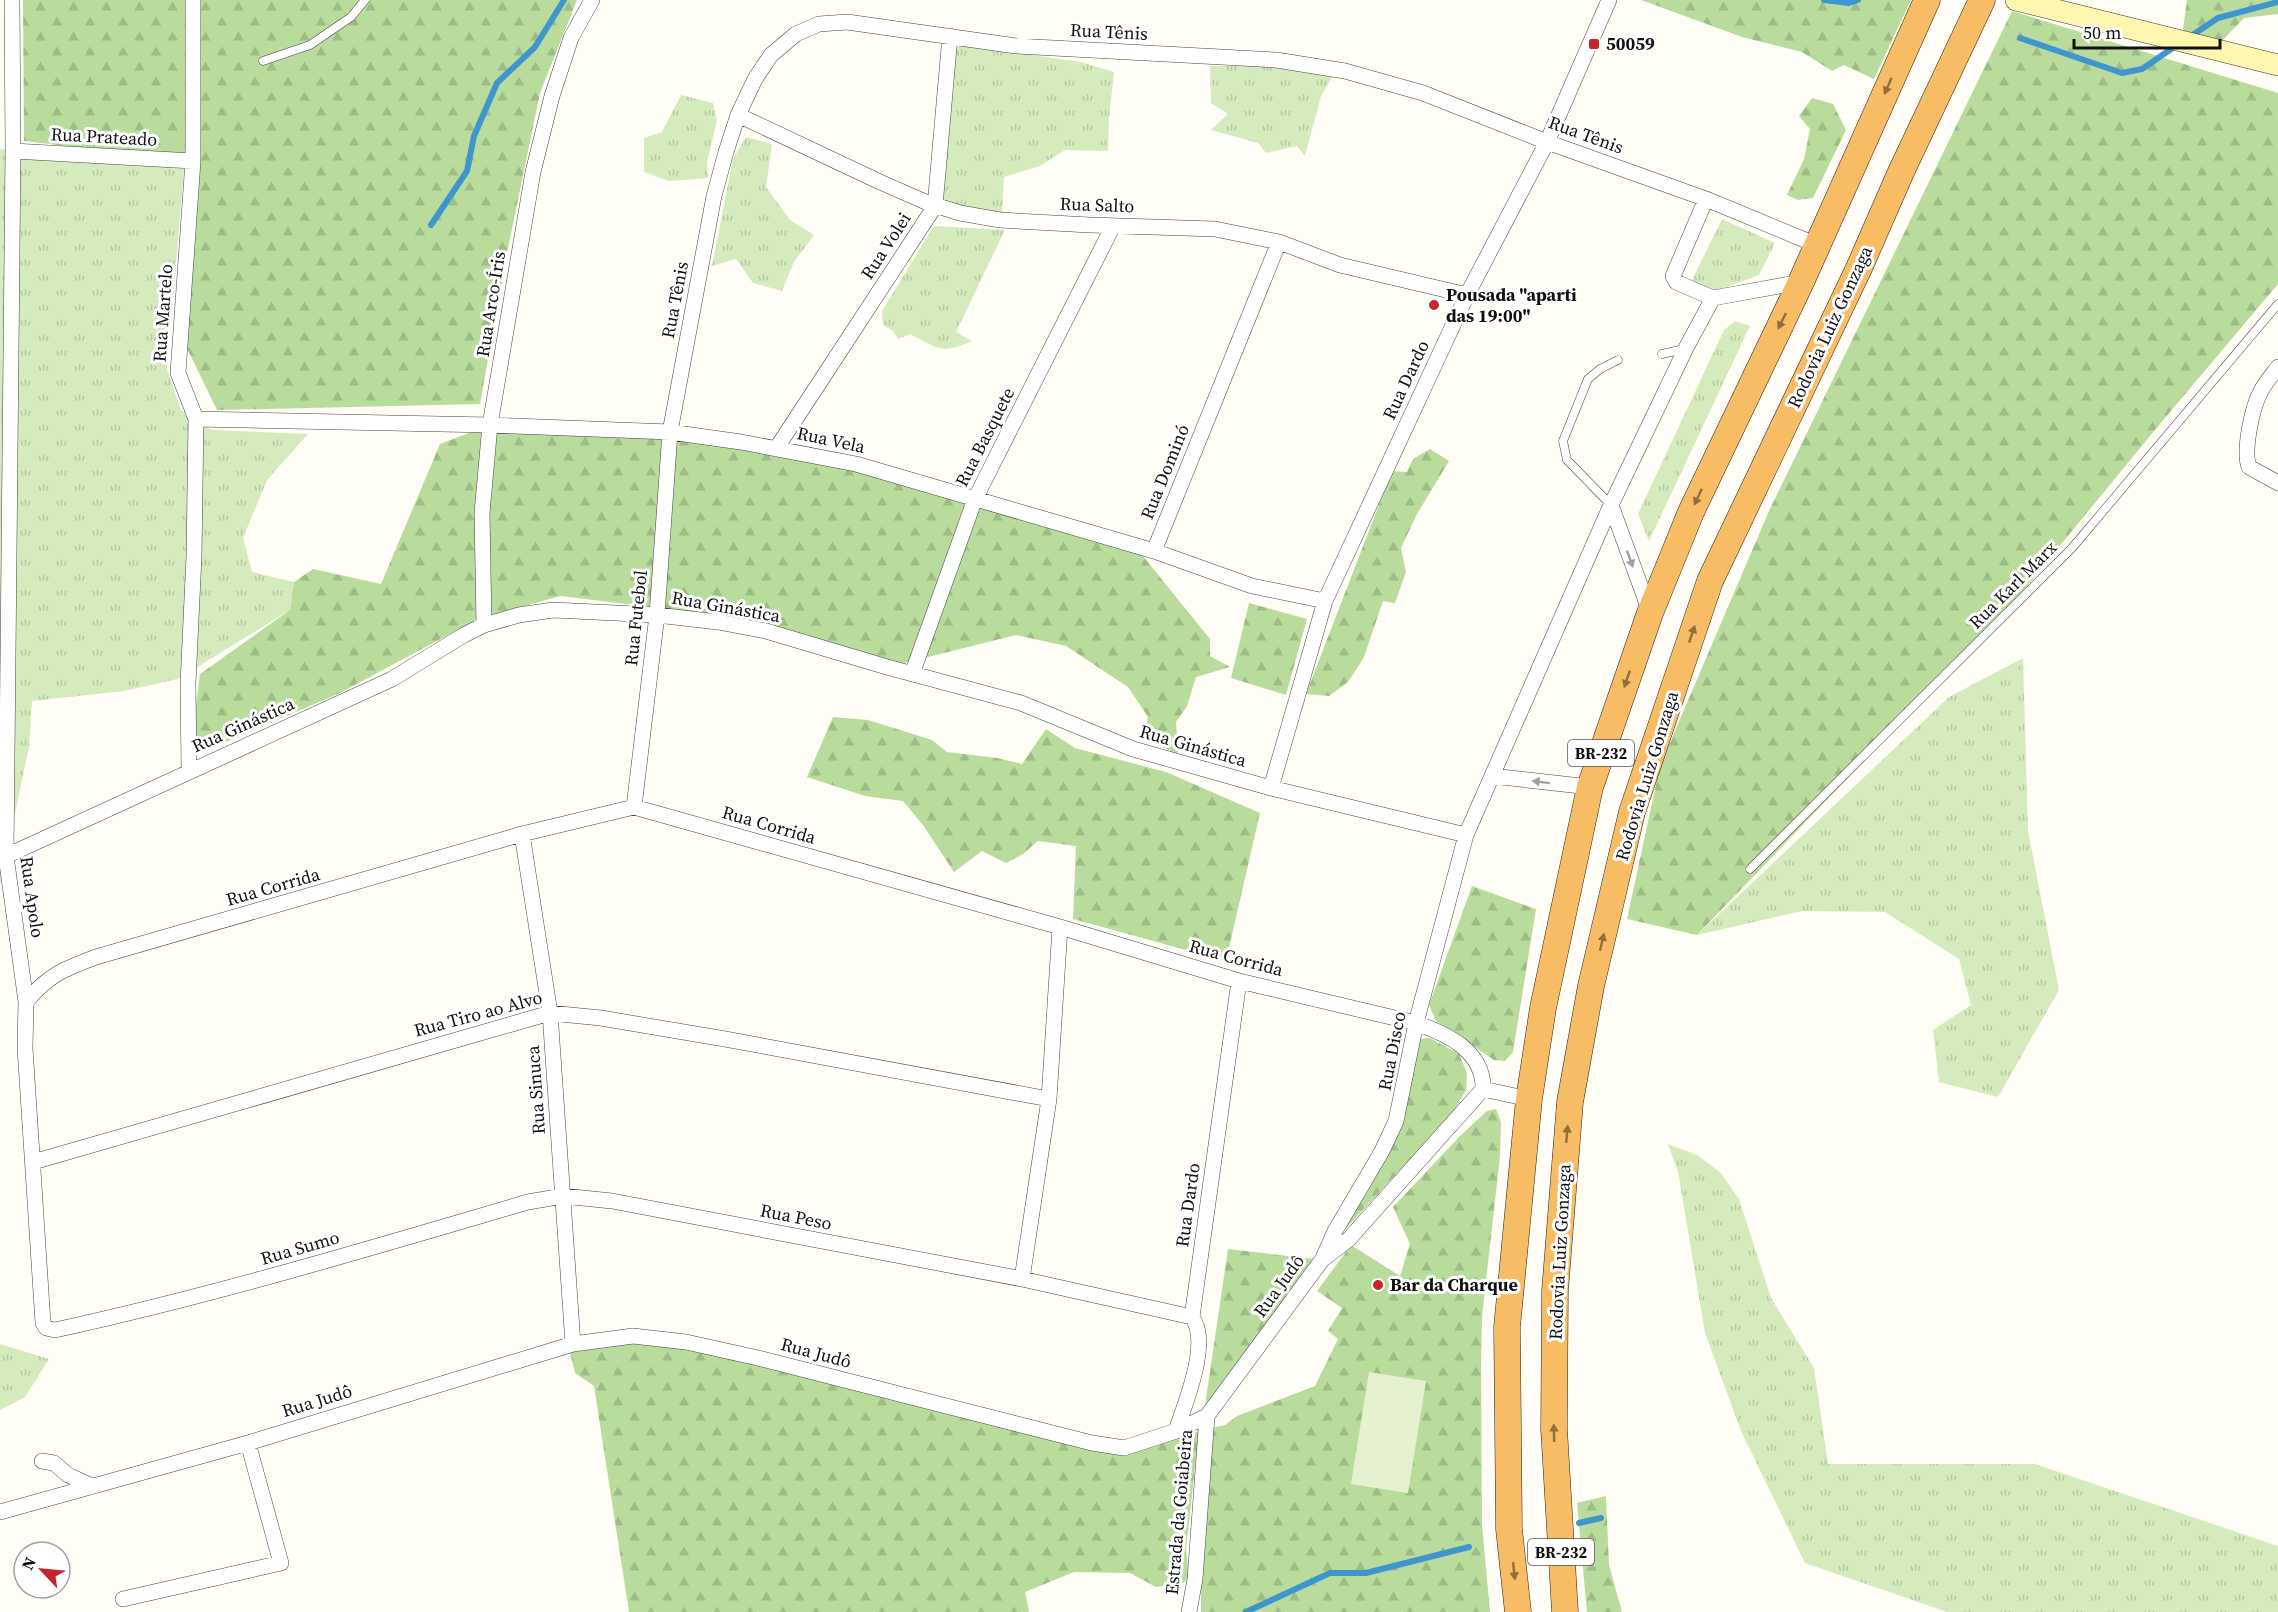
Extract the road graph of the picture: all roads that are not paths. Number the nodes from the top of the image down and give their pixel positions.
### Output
1 (12, 0) edge
2 (193, 0) edge
3 (365, 0) edge
4 (592, 0) edge
5 (1610, 0) edge
6 (1927, 0) edge
7 (1982, 0) edge
8 (2016, 0) edge
9 (950, 36) junction
10 (263, 61) dead end
11 (2278, 65) edge
12 (738, 116) junction
13 (1547, 142) junction
14 (13, 151) junction
15 (193, 160) junction
16 (1706, 199) junction
17 (935, 206) junction
18 (1113, 226) junction
19 (1279, 242) junction
20 (1817, 245) junction
21 (1801, 282) junction
22 (1467, 295) junction
23 (1713, 298) junction
24 (2278, 304) edge
25 (1686, 348) junction
26 (1662, 354) dead end
27 (1618, 360) dead end
28 (2278, 368) edge
29 (196, 419) junction
30 (490, 425) junction
31 (670, 432) junction
32 (776, 449) junction
33 (2278, 483) edge
34 (975, 499) junction
35 (1611, 505) junction
36 (1154, 551) junction
37 (1325, 601) junction
38 (1650, 613) junction
39 (657, 615) junction
40 (484, 625) junction
41 (912, 674) junction
42 (189, 771) junction
43 (1492, 776) junction
44 (1271, 788) junction
45 (1590, 788) junction
46 (634, 807) junction
47 (522, 834) junction
48 (1466, 835) junction
49 (6, 856) junction
50 (1750, 869) dead end
51 (1060, 927) junction
52 (1239, 981) junction
53 (27, 1002) junction
54 (550, 1013) junction
55 (1416, 1023) junction
56 (1483, 1089) junction
57 (1049, 1099) junction
58 (1528, 1099) junction
59 (33, 1162) junction
60 (563, 1196) junction
61 (1322, 1260) junction
62 (1022, 1279) junction
63 (1192, 1317) junction
64 (46, 1328) joint
65 (573, 1344) junction
66 (1207, 1416) junction
67 (1176, 1431) junction
68 (248, 1443) junction
69 (42, 1461) dead end
70 (92, 1486) junction
71 (0, 1512) edge
72 (123, 1599) dead end
73 (1189, 1612) edge
74 (1518, 1612) edge
75 (1565, 1612) edge

1 - 14 street, Rua Apolo
2 - 15 street, Rua Martelo
3 - 10 lane
4 - 30 street, Rua Arco-Íris
5 - 13 street, Rua Dardo
6 -> 20 highway, BR-232
75 -> 7 highway, Rodovia Luiz Gonzaga / BR-232
8 - 11 main road
9 - 12 street, Rua Tênis
9 - 13 street, Rua Tênis
9 - 17 street, Rua Volei
12 - 17 street, Rua Salto
12 - 31 street, Rua Tênis
13 - 16 street, Rua Tênis
13 - 22 street, Rua Dardo
14 - 15 street, Rua Prateado
14 - 49 street, Rua Apolo
15 - 29 street, Rua Martelo
16 - 20 street, Rua Tênis
16 - 23 street
17 - 18 street, Rua Salto
17 - 32 street, Rua Volei
18 - 19 street, Rua Salto
18 - 34 street, Rua Basquete
19 - 22 street, Rua Salto
19 - 36 street, Rua Dominó
20 - 21 highway, BR-232
21 - 23 street
21 -> 38 highway, BR-232
22 - 37 street, Rua Dardo
23 - 25 street, Rua Disco
24 - 50 lane, Rua Karl Marx
25 - 26 lane
25 - 35 street, Rua Disco
27 - 35 lane
28 - 33 street
29 - 30 street, Rua Vela
29 - 42 street, Rua Martelo
30 - 31 street, Rua Vela
30 - 40 street, Rua Arco-Íris
31 - 32 street, Rua Vela
31 - 39 street, Rua Futebol
32 - 34 street, Rua Vela
34 - 36 street, Rua Vela
34 - 41 street, Rua Basquete
35 -> 38 street
35 - 43 street, Rua Disco
36 - 37 street
37 - 44 street, Rua Dardo
38 -> 45 highway, BR-232
39 - 40 street, Rua Ginástica
39 - 41 street, Rua Ginástica
39 - 46 street, Rua Futebol
40 - 42 street, Rua Ginástica
41 - 44 street, Rua Ginástica
42 - 49 street, Rua Ginástica
45 -> 43 street
43 - 48 street, Rua Disco
44 - 48 street, Rua Ginástica
45 - 58 highway, BR-232
46 - 47 street, Rua Corrida
46 - 51 street, Rua Corrida
47 - 53 street, Rua Corrida
47 - 54 street, Rua Sinuca
48 - 55 street, Rua Disco
49 - 53 street, Rua Apolo
51 - 52 street, Rua Corrida
51 - 57 street
52 - 55 street, Rua Corrida
52 - 63 street, Rua Dardo
53 - 59 street, Rua Apolo
54 - 57 street, Rua Tiro ao Alvo
54 - 59 street, Rua Tiro ao Alvo
54 - 60 street, Rua Sinuca
55 - 56 street, Rua Corrida
55 - 61 street, Rua Disco
56 - 58 street
56 - 61 street, Rua Judô
57 - 62 street
58 -> 74 highway, BR-232
59 - 64 street, Rua Apolo
60 - 62 street, Rua Peso
60 - 64 street, Rua Sumo
60 - 65 street, Rua Sinuca
61 - 66 street, Rua Judô
62 - 63 street, Rua Peso
63 - 67 street, Rua Dardo
65 - 67 street, Rua Judô
65 - 68 street, Rua Judô
66 - 67 street, Rua Judô
66 - 73 street, Estrada da Goiabeira
68 - 70 street, Rua Judô
68 - 72 street
69 - 70 street
70 - 71 street, Rua Judô

